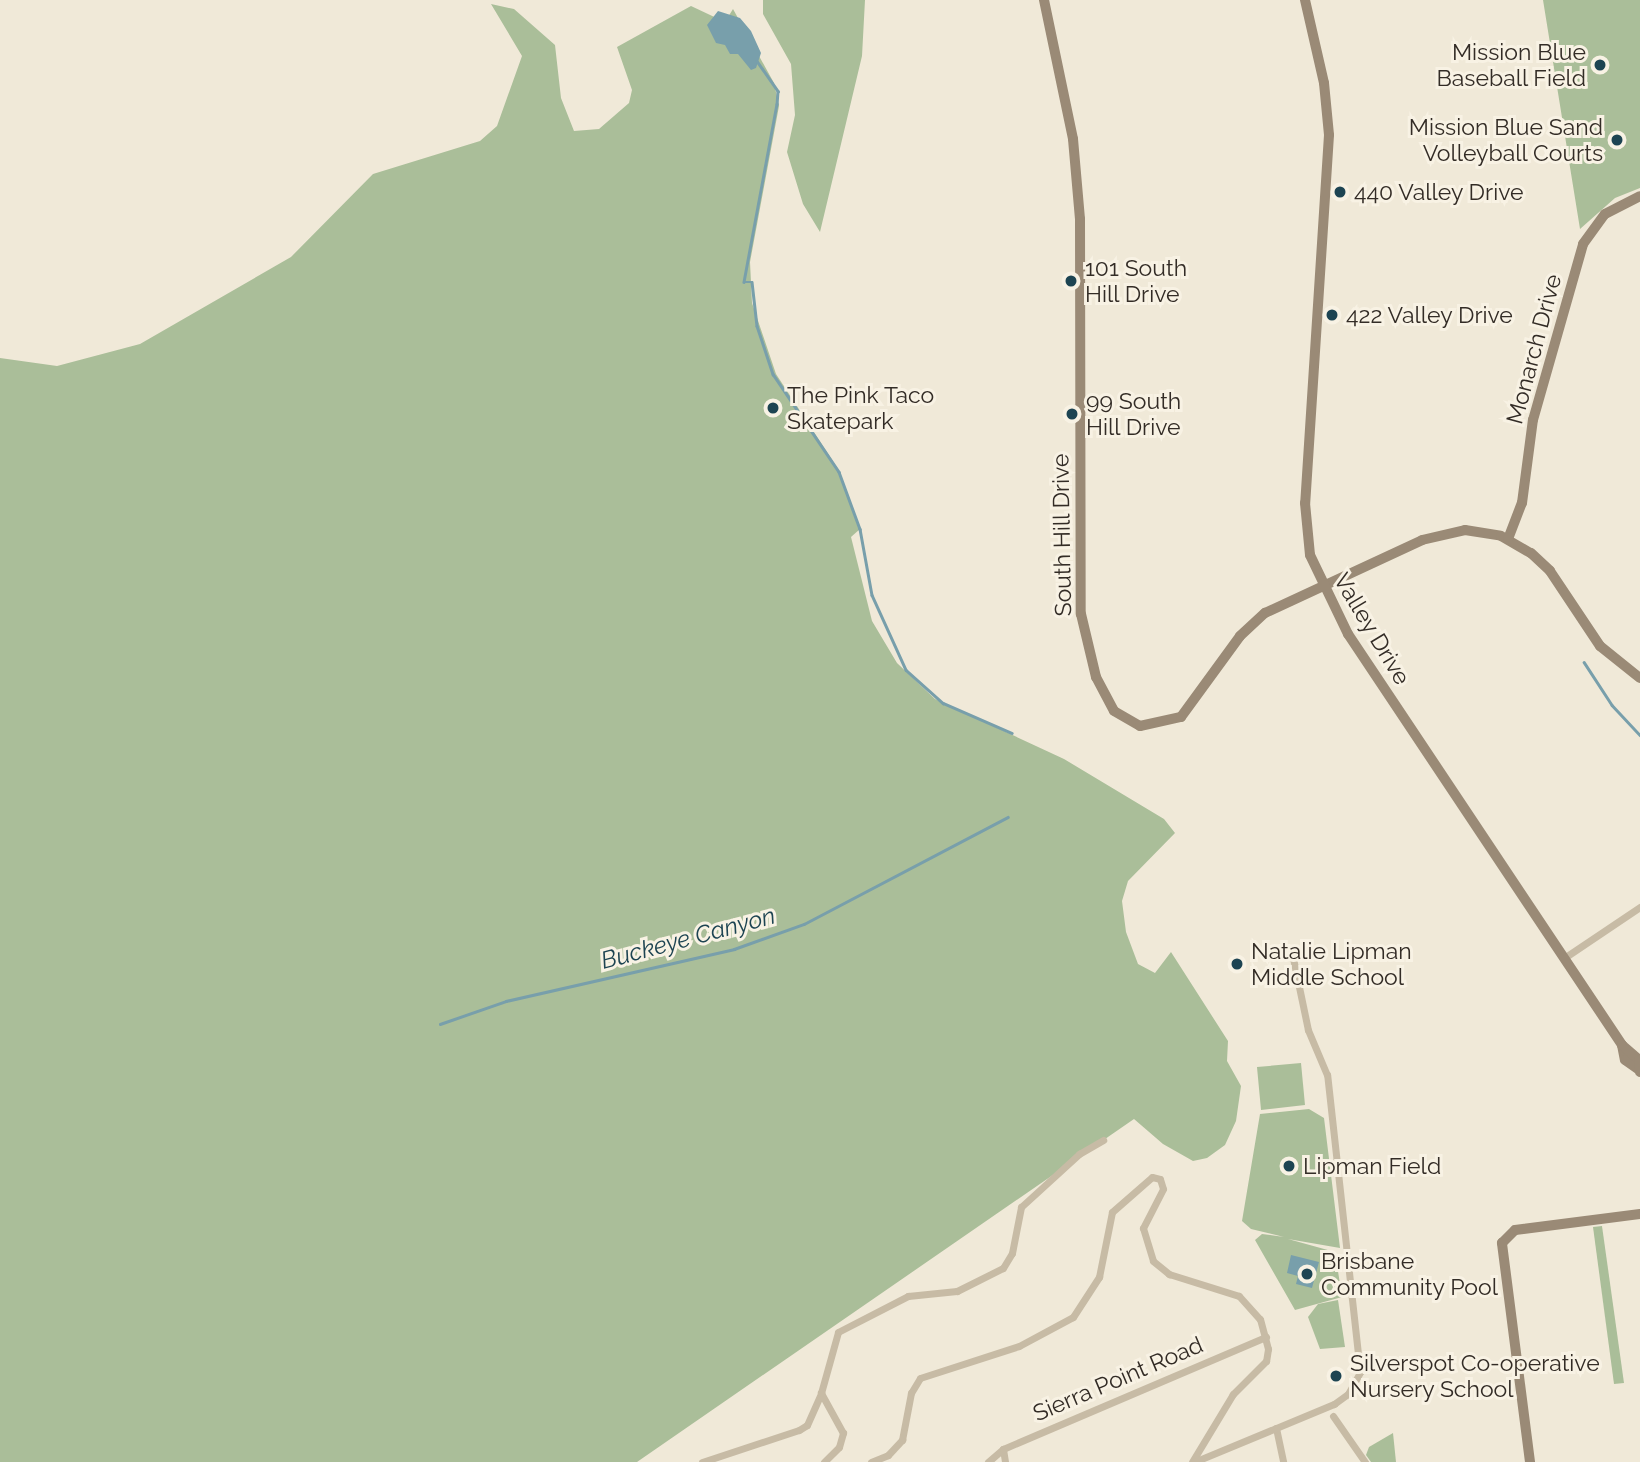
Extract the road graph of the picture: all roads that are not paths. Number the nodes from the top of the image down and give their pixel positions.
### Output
1 (1044, 0) edge
2 (1305, 0) edge
3 (1640, 196) edge
4 (1507, 539) junction
5 (1322, 586) junction
6 (1640, 678) edge
7 (1640, 907) edge
8 (1293, 958) dead end
9 (1564, 958) junction
10 (1639, 1070) edge
11 (1103, 1140) dead end
12 (1640, 1214) edge
13 (1266, 1337) junction
14 (821, 1394) junction
15 (1333, 1416) dead end
16 (1276, 1428) junction
17 (1206, 1437) junction
18 (1003, 1449) junction
19 (1219, 1450) junction
20 (702, 1462) edge
21 (824, 1462) edge
22 (871, 1462) edge
23 (988, 1462) edge
24 (1005, 1462) edge
25 (1192, 1462) edge
26 (1283, 1462) edge
27 (1366, 1462) edge
28 (1530, 1462) edge

1 - 5 street, South Hill Drive
2 - 5 street, Valley Drive
3 - 4 street, Monarch Drive
4 - 5 street, South Hill Drive
4 - 6 street
5 - 9 street, Valley Drive
7 - 9 street
8 - 16 street
9 - 10 street, Valley Drive
11 - 14 street
12 - 28 street
13 - 17 street
13 - 18 street, Sierra Point Road
13 - 22 street
14 - 20 street
14 - 21 street
15 - 27 street
16 - 19 street
16 - 26 street
17 - 19 street
17 - 25 street
18 - 23 street, Sierra Point Road
18 - 24 street
19 - 25 street

